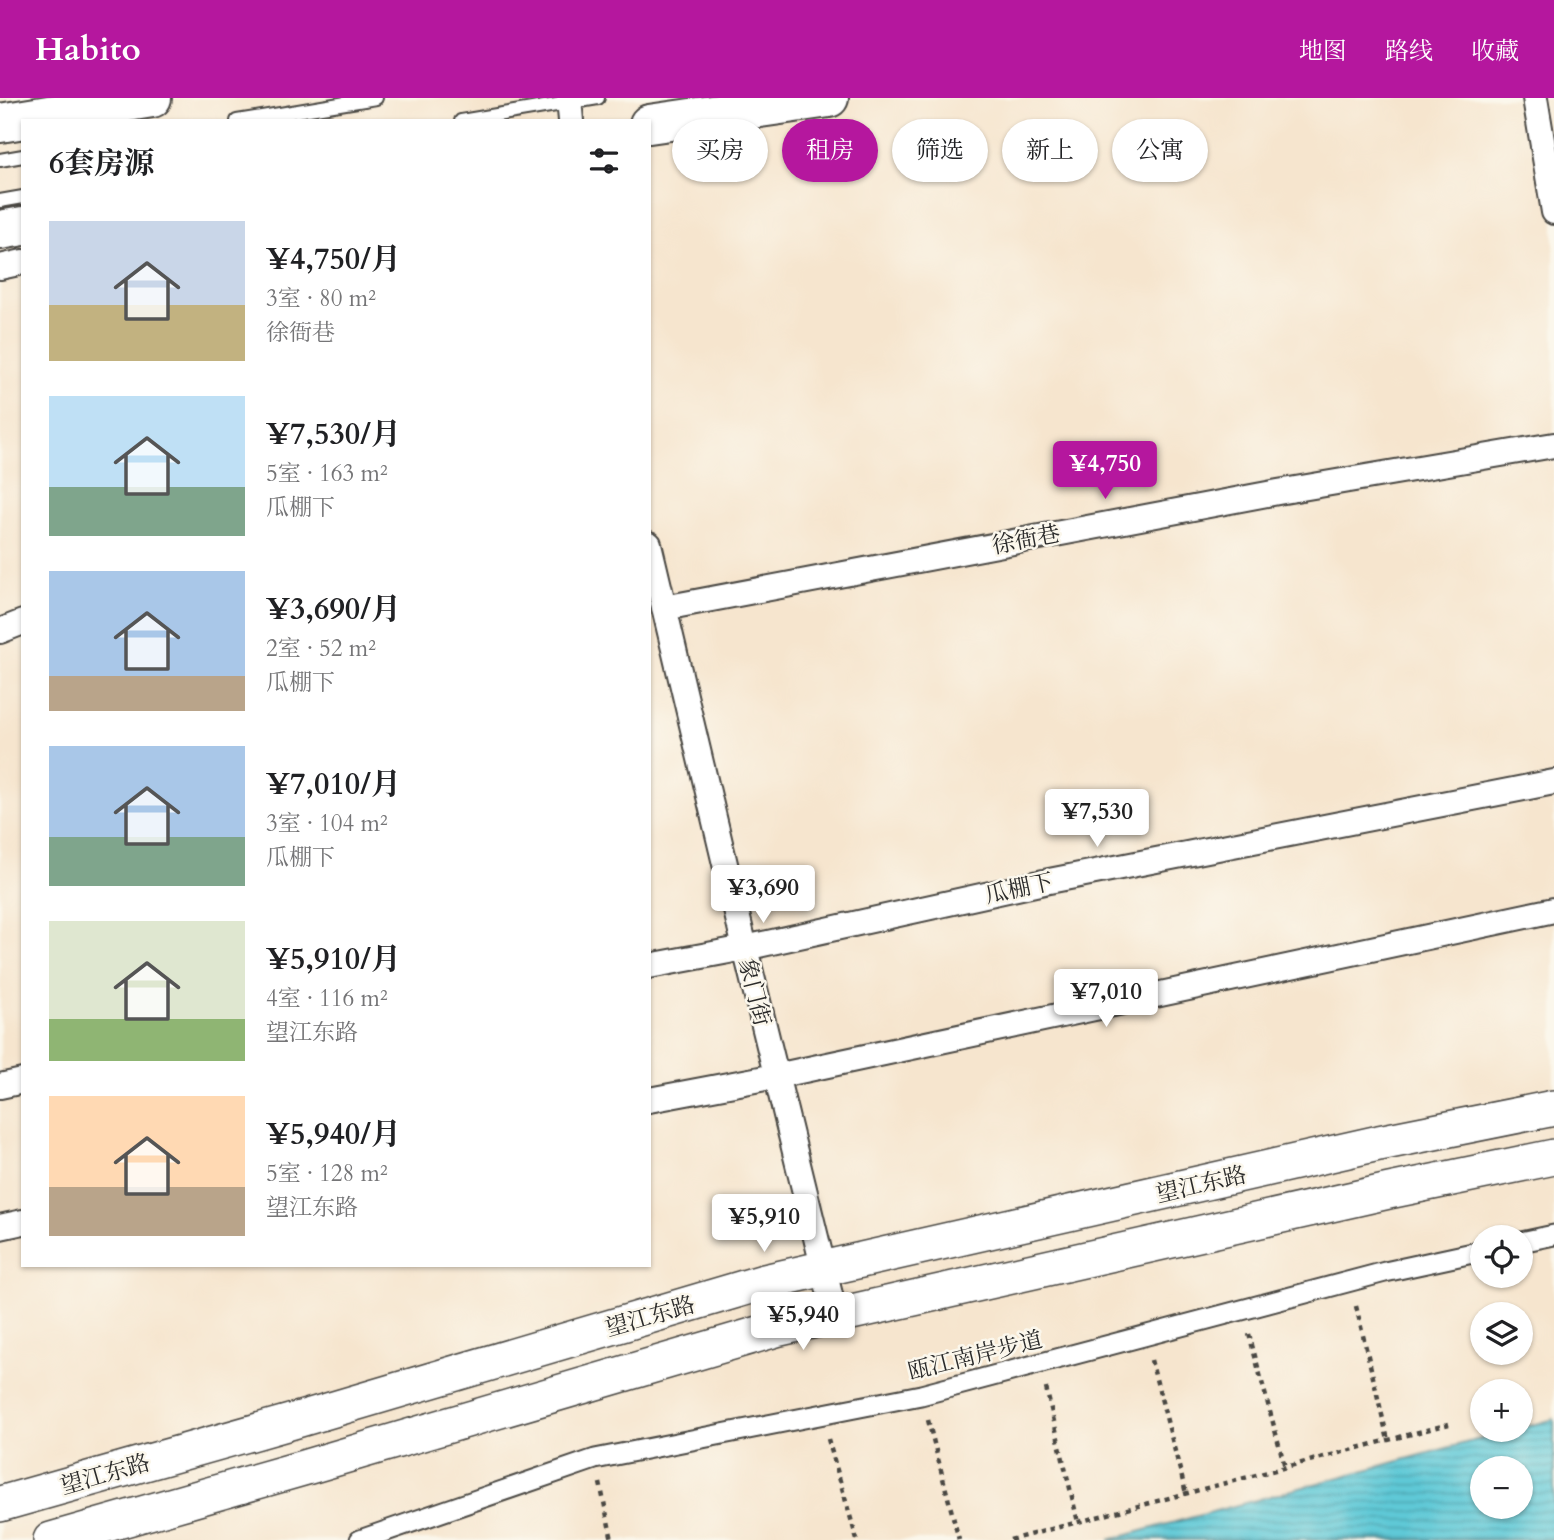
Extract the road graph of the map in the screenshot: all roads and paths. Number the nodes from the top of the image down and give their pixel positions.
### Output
1 (152, 98) edge
2 (376, 98) edge
3 (597, 98) edge
4 (829, 98) edge
5 (1535, 98) edge
6 (570, 107) edge
7 (24, 119) edge
8 (249, 119) edge
9 (477, 119) edge
10 (21, 120) edge
11 (0, 123) edge
12 (651, 124) edge
13 (21, 156) edge
14 (0, 160) edge
15 (21, 197) edge
16 (0, 201) edge
17 (1554, 212) edge
18 (21, 226) edge
19 (0, 230) edge
20 (21, 262) edge
21 (0, 267) edge
22 (1554, 445) edge
23 (651, 553) edge
24 (664, 608) junction
25 (21, 623) edge
26 (0, 631) edge
27 (1554, 782) edge
28 (1554, 910) edge
29 (745, 948) junction
30 (651, 965) edge
31 (776, 1076) junction
32 (21, 1082) edge
33 (0, 1086) edge
34 (651, 1100) edge
35 (1554, 1108) edge
36 (1554, 1157) edge
37 (21, 1222) edge
38 (0, 1227) edge
39 (1554, 1235) edge
40 (1533, 1239) edge
41 (1470, 1254) edge
42 (825, 1268) junction
43 (1350, 1281) junction
44 (1243, 1310) junction
45 (835, 1315) junction
46 (1145, 1335) junction
47 (1040, 1364) junction
48 (921, 1395) junction
49 (821, 1415) junction
50 (1449, 1424) dead end
51 (1388, 1440) junction
52 (594, 1459) junction
53 (1285, 1467) junction
54 (1186, 1493) junction
55 (0, 1504) edge
56 (1078, 1522) junction
57 (51, 1540) edge
58 (359, 1540) edge
59 (612, 1540) edge
60 (857, 1540) edge
61 (959, 1540) edge
62 (1010, 1540) edge

1 - 7 main road
2 - 8 lane
3 - 6 lane
4 - 12 main road
5 - 17 street
6 - 9 lane
10 - 11 main road
13 - 14 lane
15 - 16 lane
18 - 19 main road
20 - 21 street
22 - 24 street, 徐衙巷
23 - 24 street, 象门街
24 - 29 street, 象门街
25 - 26 street
27 - 29 street, 瓜棚下
28 - 31 street
29 - 30 street, 瓜棚下
29 - 31 street, 象门街
31 - 34 street
31 - 42 street, 象门街
32 - 33 street
35 - 42 main road, 望江东路
36 - 45 main road, 望江东路
37 - 38 street
39 - 40 street
41 - 43 street, 瓯江南岸步道
42 - 45 street, 象门街
42 - 55 main road, 望江东路
43 - 44 street, 瓯江南岸步道
43 - 51 path
44 - 46 street, 瓯江南岸步道
44 - 53 path
45 - 57 main road, 望江东路
46 - 47 street, 瓯江南岸步道
46 - 54 path
47 - 48 street, 瓯江南岸步道
47 - 56 path
48 - 49 street, 瓯江南岸步道
48 - 61 path
49 - 52 street, 瓯江南岸步道
49 - 60 path
50 - 51 path
51 - 53 path
52 - 58 street, 瓯江南岸步道
52 - 59 path
53 - 54 path
54 - 56 path
56 - 62 path

